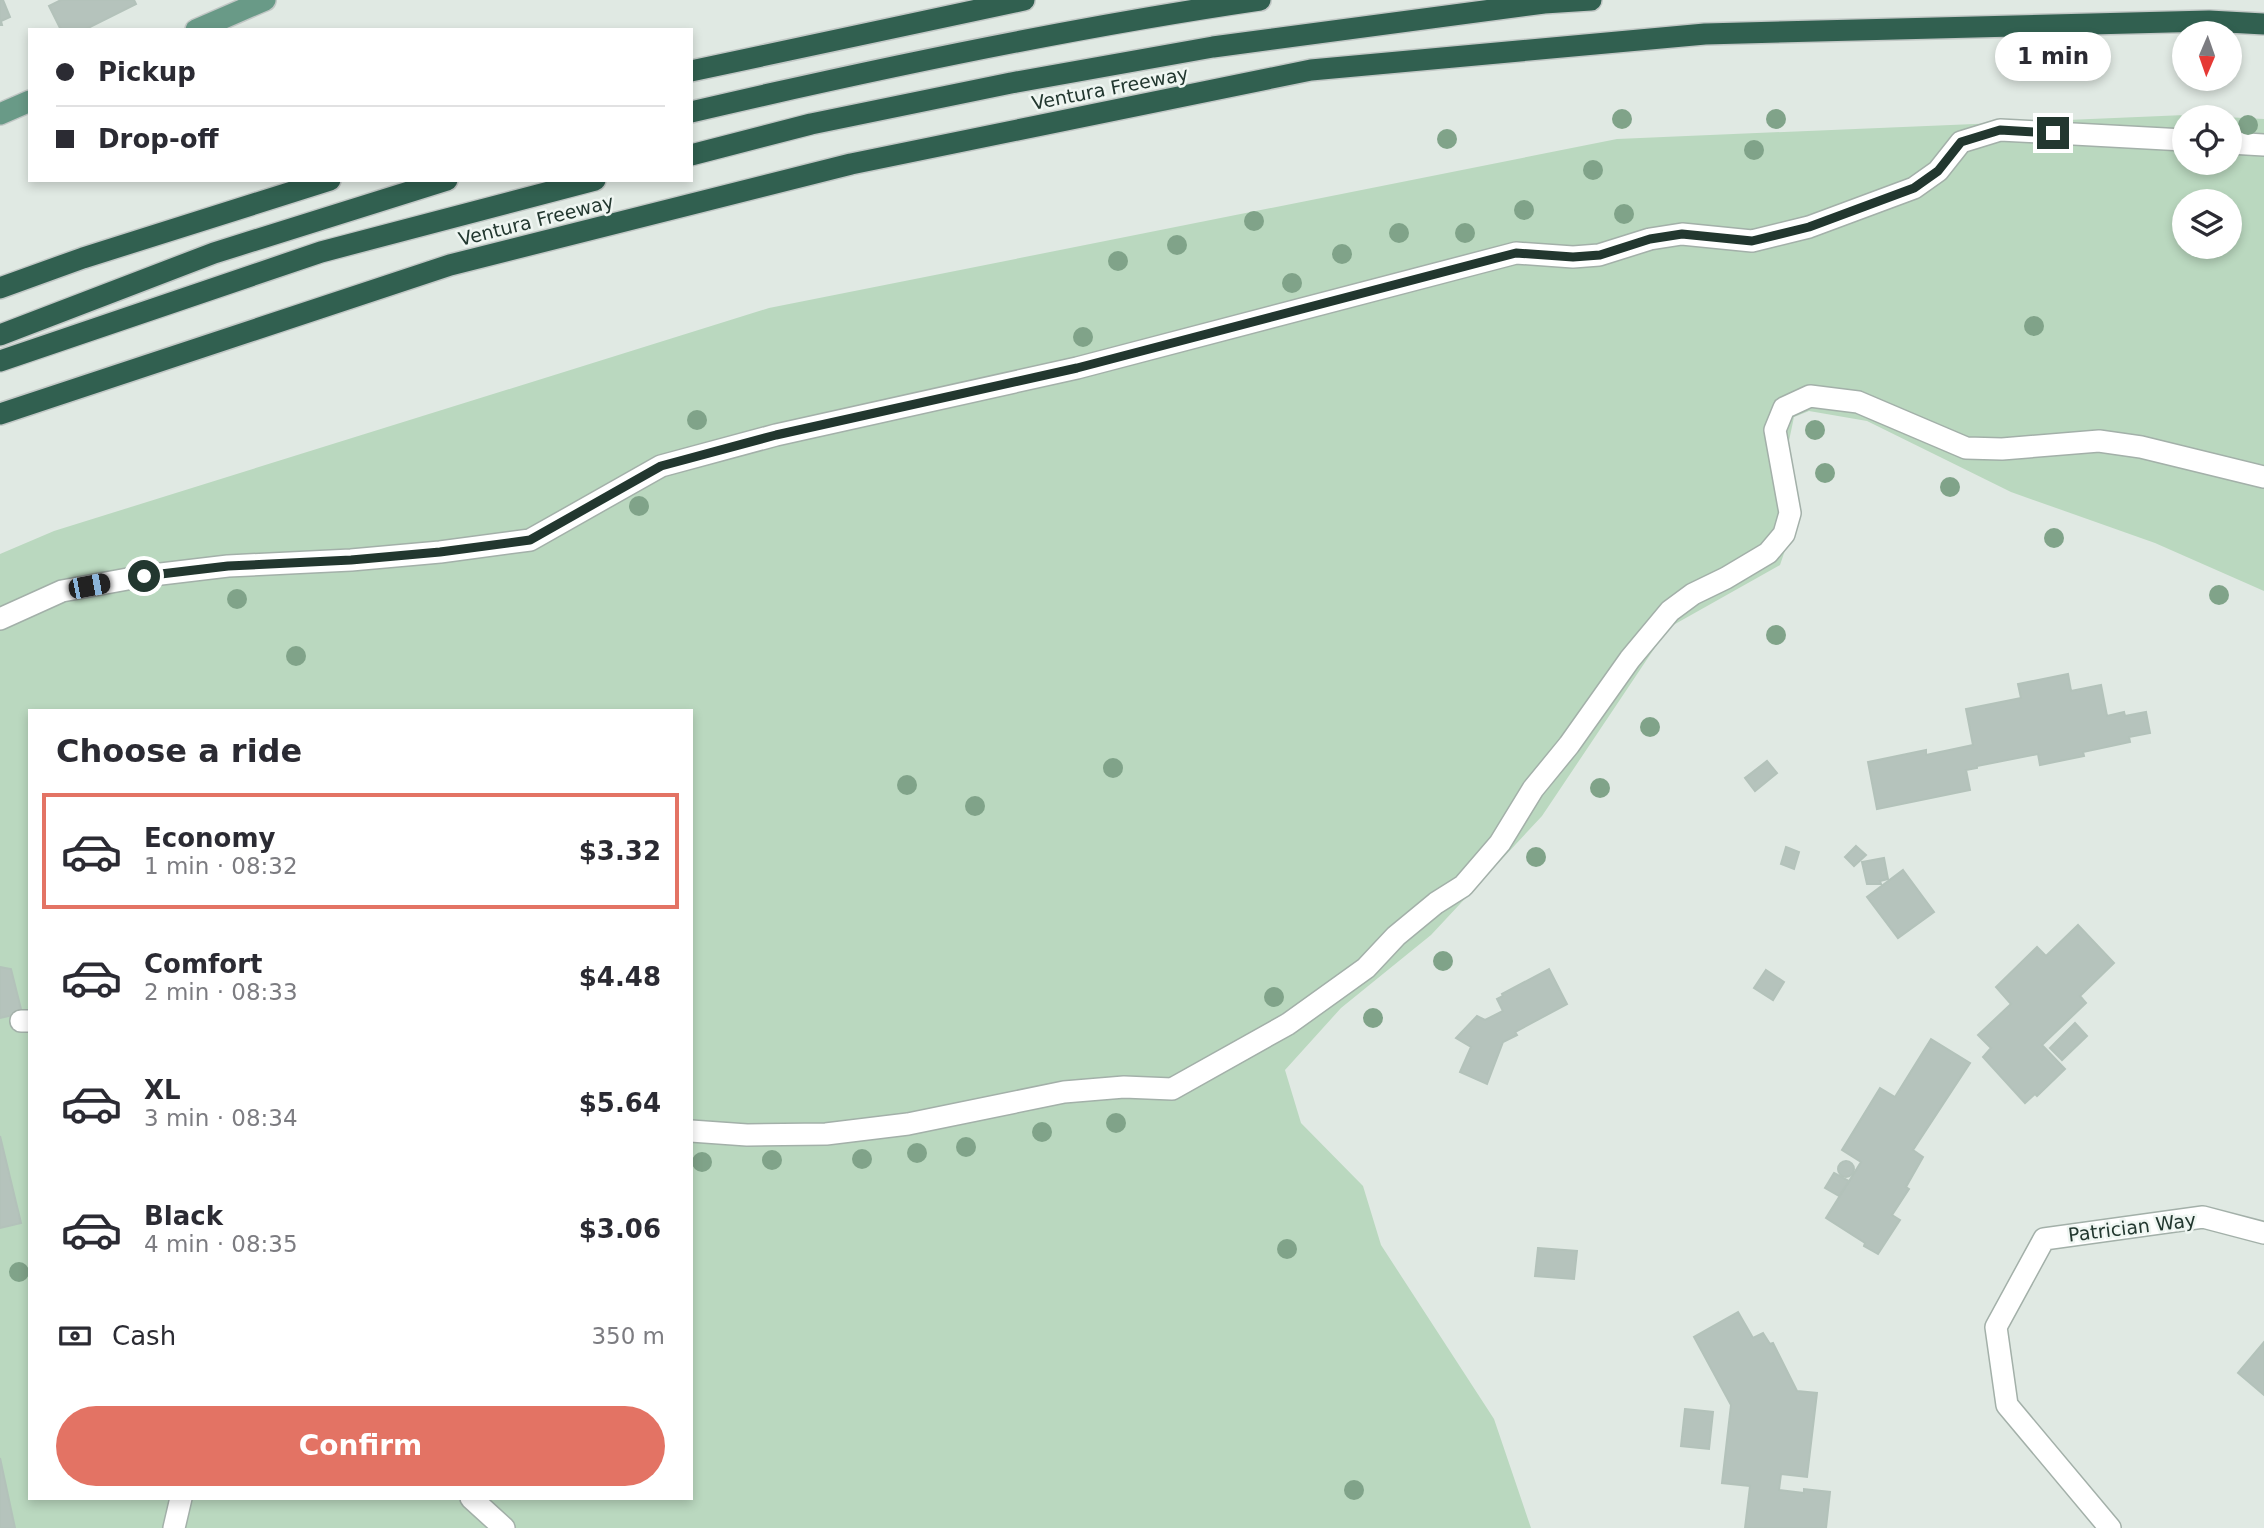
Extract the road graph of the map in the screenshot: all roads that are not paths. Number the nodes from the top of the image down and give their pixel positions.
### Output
1 (265, 0) edge
2 (1024, 0) edge
3 (1260, 0) edge
4 (1591, 0) edge
5 (2264, 24) edge
6 (201, 28) edge
7 (693, 71) edge
8 (28, 102) edge
9 (693, 112) edge
10 (0, 114) edge
11 (2172, 139) edge
12 (2242, 144) edge
13 (2264, 145) edge
14 (693, 154) edge
15 (324, 182) edge
16 (441, 182) edge
17 (587, 182) edge
18 (0, 288) edge
19 (0, 335) edge
20 (0, 361) edge
21 (0, 414) edge
22 (2264, 477) edge
23 (0, 619) edge
24 (693, 1131) edge
25 (2264, 1233) edge
26 (181, 1500) edge
27 (473, 1500) edge
28 (174, 1528) edge
29 (504, 1528) edge
30 (2110, 1528) edge

1 - 6 main road
2 - 7 highway
3 - 9 highway
4 - 14 highway
5 - 21 highway, Ventura Freeway
8 - 10 main road
11 - 23 street
12 - 13 street
15 - 18 highway
16 - 19 highway
17 - 20 highway
22 - 24 street
25 - 30 street, Patrician Way
26 - 28 street
27 - 29 street

